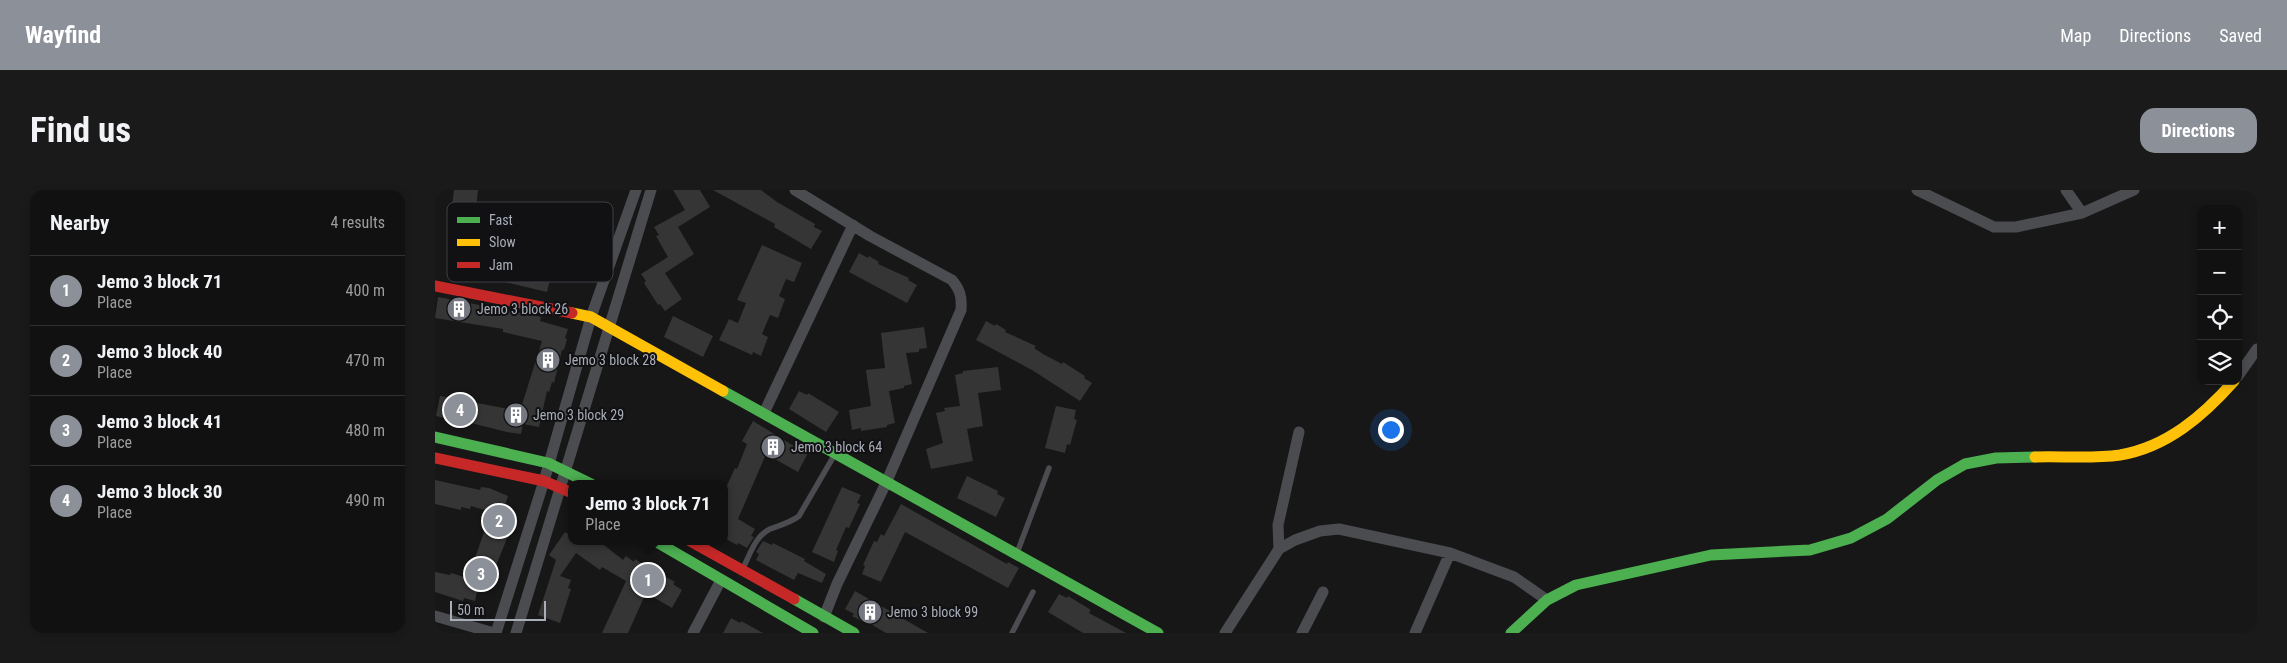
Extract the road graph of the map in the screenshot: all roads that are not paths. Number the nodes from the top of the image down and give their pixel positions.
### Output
1 (636, 190) edge
2 (651, 190) edge
3 (795, 190) edge
4 (1917, 190) edge
5 (2066, 190) edge
6 (2134, 190) edge
7 (2083, 213) junction
8 (853, 225) junction
9 (613, 254) edge
10 (603, 282) edge
11 (435, 286) edge
12 (591, 316) junction
13 (611, 326) junction
14 (2257, 348) edge
15 (2242, 370) edge
16 (2231, 385) edge
17 (764, 413) junction
18 (1299, 432) dead end
19 (435, 437) edge
20 (835, 454) junction
21 (435, 458) edge
22 (549, 463) junction
23 (1049, 468) dead end
24 (567, 470) junction
25 (584, 480) edge
26 (544, 481) junction
27 (886, 483) junction
28 (561, 486) junction
29 (568, 490) edge
30 (662, 545) edge
31 (697, 545) edge
32 (1279, 549) junction
33 (1450, 554) junction
34 (1016, 555) junction
35 (742, 571) junction
36 (721, 580) junction
37 (1033, 592) dead end
38 (1323, 592) dead end
39 (784, 595) junction
40 (506, 599) junction
41 (1547, 600) junction
42 (523, 604) junction
43 (776, 612) junction
44 (435, 616) edge
45 (824, 617) junction
46 (495, 633) edge
47 (516, 633) edge
48 (693, 633) edge
49 (813, 633) edge
50 (854, 633) edge
51 (1012, 633) edge
52 (1158, 633) edge
53 (1225, 633) edge
54 (1302, 633) edge
55 (1415, 633) edge
56 (1511, 633) edge

1 - 9 street
2 - 13 street
3 - 8 street
4 - 7 street
5 - 7 street
6 - 7 street
8 - 17 street
8 - 27 street
10 - 12 street
11 - 12 street
12 - 13 street
12 - 22 street
13 - 17 street
13 - 24 street
14 - 15 street
16 - 41 street
17 - 20 street
18 - 32 street
19 - 22 street
20 - 27 street
20 - 35 lane
21 - 26 street
22 - 24 street
22 - 26 street
23 - 34 lane
24 - 25 street
24 - 28 street
26 - 28 street
26 - 40 street
27 - 34 street
27 - 45 street
28 - 29 street
28 - 42 street
30 - 36 street
31 - 35 street
32 - 33 street
32 - 53 street
33 - 41 street
33 - 55 street
34 - 52 street
35 - 39 street
36 - 43 street
36 - 48 street
37 - 51 lane
38 - 54 street
39 - 43 street
39 - 45 street
40 - 42 street
40 - 46 street
41 - 56 street
42 - 47 street
43 - 49 street
44 - 46 street
45 - 50 street

